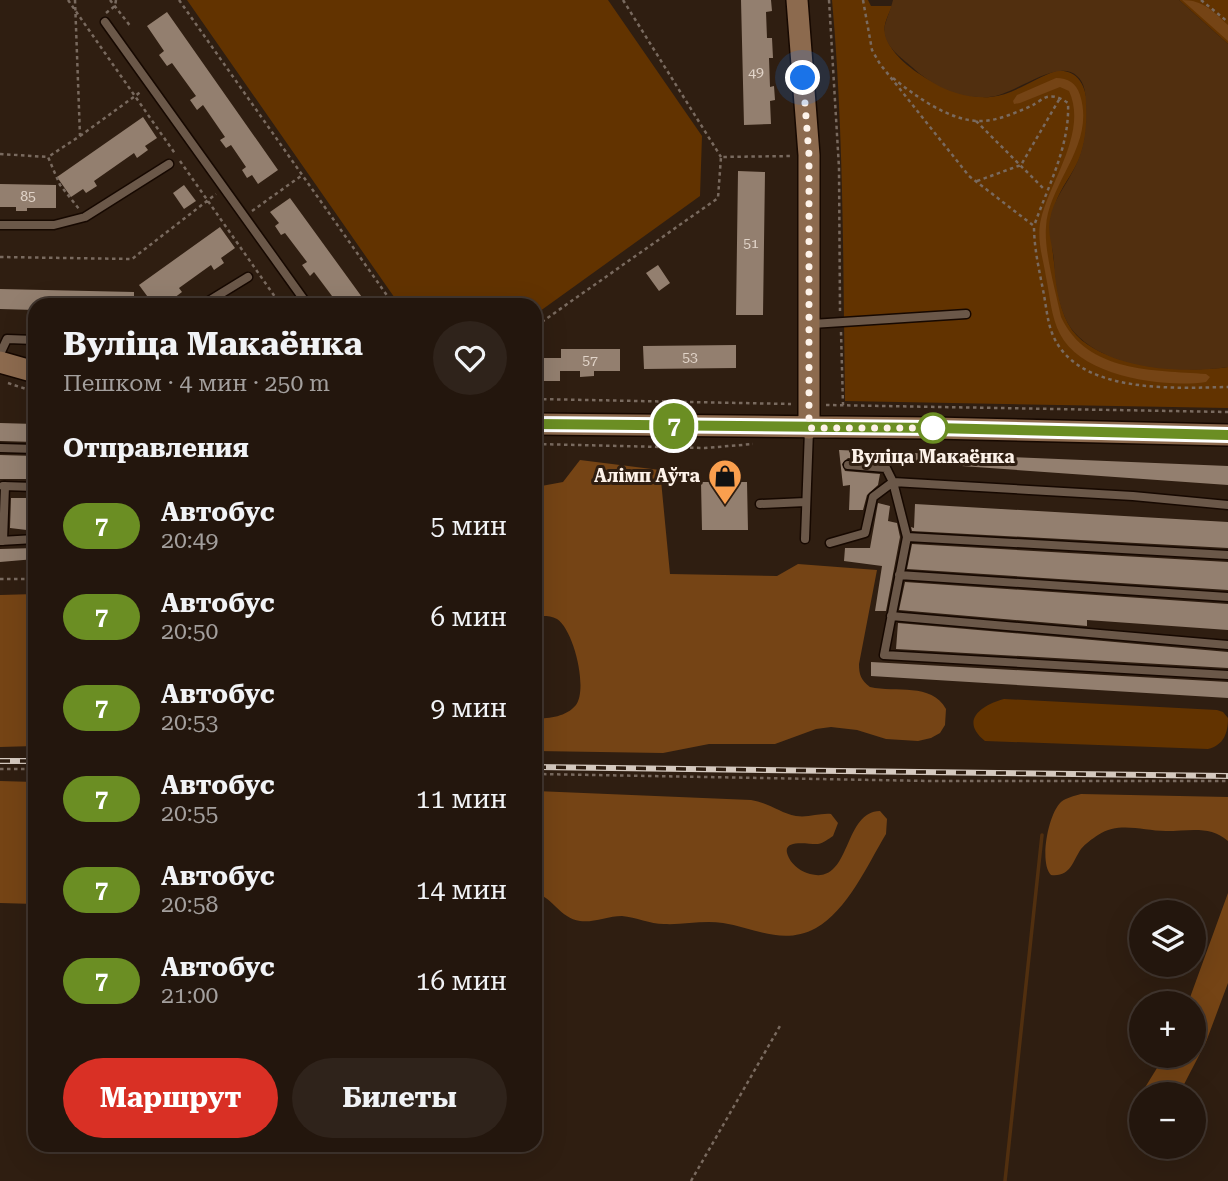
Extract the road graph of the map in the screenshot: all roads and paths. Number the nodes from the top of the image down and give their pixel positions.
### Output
1 (68, 0) edge
2 (75, 0) edge
3 (110, 0) edge
4 (179, 0) edge
5 (623, 0) edge
6 (797, 0) edge
7 (829, 0) edge
8 (863, 0) edge
9 (1201, 0) edge
10 (76, 12) junction
11 (105, 22) dead end
12 (1228, 22) edge
13 (131, 27) dead end
14 (891, 76) junction
15 (150, 85) junction
16 (135, 96) junction
17 (1060, 98) junction
18 (976, 121) junction
19 (80, 136) junction
20 (0, 154) edge
21 (809, 155) junction
22 (48, 157) junction
23 (720, 157) junction
24 (169, 164) dead end
25 (1021, 165) junction
26 (303, 176) junction
27 (976, 181) junction
28 (223, 188) junction
29 (1046, 191) junction
30 (207, 200) junction
31 (85, 217) junction
32 (244, 217) junction
33 (0, 225) edge
34 (1034, 226) junction
35 (0, 257) edge
36 (248, 277) dead end
37 (214, 298) edge
38 (276, 298) edge
39 (303, 298) edge
40 (389, 298) edge
41 (966, 314) dead end
42 (542, 322) edge
43 (841, 322) junction
44 (809, 324) junction
45 (28, 340) edge
46 (0, 354) edge
47 (0, 362) edge
48 (28, 370) edge
49 (0, 380) edge
50 (1228, 387) edge
51 (28, 390) edge
52 (542, 399) edge
53 (808, 405) junction
54 (843, 405) junction
55 (1228, 412) edge
56 (542, 424) edge
57 (809, 428) junction
58 (1228, 435) edge
59 (542, 444) edge
60 (761, 444) dead end
61 (0, 449) edge
62 (28, 449) edge
63 (848, 465) dead end
64 (893, 482) junction
65 (3, 486) edge
66 (28, 487) edge
67 (806, 502) junction
68 (760, 504) dead end
69 (1228, 505) edge
70 (907, 537) junction
71 (28, 539) edge
72 (805, 539) dead end
73 (2, 541) edge
74 (830, 543) dead end
75 (1228, 555) edge
76 (900, 575) junction
77 (0, 579) edge
78 (28, 579) edge
79 (1228, 597) edge
80 (891, 616) junction
81 (1228, 645) edge
82 (1228, 675) edge
83 (0, 769) edge
84 (28, 769) edge
85 (542, 774) edge
86 (1228, 782) edge
87 (780, 1026) dead end
88 (691, 1181) edge

1 - 10 path
2 - 10 path
3 - 13 path
4 - 26 path
5 - 23 path
6 - 21 street
7 - 43 path
8 - 14 path
9 - 12 path
10 - 16 path
10 - 19 path
11 - 15 lane
14 - 18 path
14 - 27 path
15 - 16 path
15 - 28 lane
16 - 19 path
16 - 30 path
17 - 18 path
17 - 25 path
17 - 29 path
18 - 25 path
19 - 22 path
20 - 22 path
21 - 23 path
21 - 44 street
22 - 31 path
23 - 42 path
24 - 31 lane
25 - 27 path
25 - 29 path
26 - 32 path
26 - 40 path
27 - 34 path
28 - 30 path
28 - 32 lane
29 - 34 path
30 - 35 path
30 - 38 path
31 - 33 lane
32 - 39 lane
34 - 50 path
36 - 37 lane
41 - 43 lane
43 - 44 lane
43 - 54 path
44 - 53 street
45 - 46 lane
47 - 48 street
49 - 51 path
52 - 53 path
53 - 54 path
53 - 57 street
54 - 55 path
56 - 57 street
57 - 58 street
57 - 67 lane
59 - 60 path
61 - 62 lane
63 - 64 lane
64 - 69 lane
64 - 70 lane
64 - 74 lane
65 - 66 lane
65 - 73 lane
67 - 68 lane
67 - 72 lane
70 - 75 lane
70 - 76 lane
71 - 73 lane
76 - 79 lane
76 - 80 lane
77 - 78 path
80 - 81 lane
80 - 82 lane
83 - 84 path
85 - 86 path
87 - 88 path

